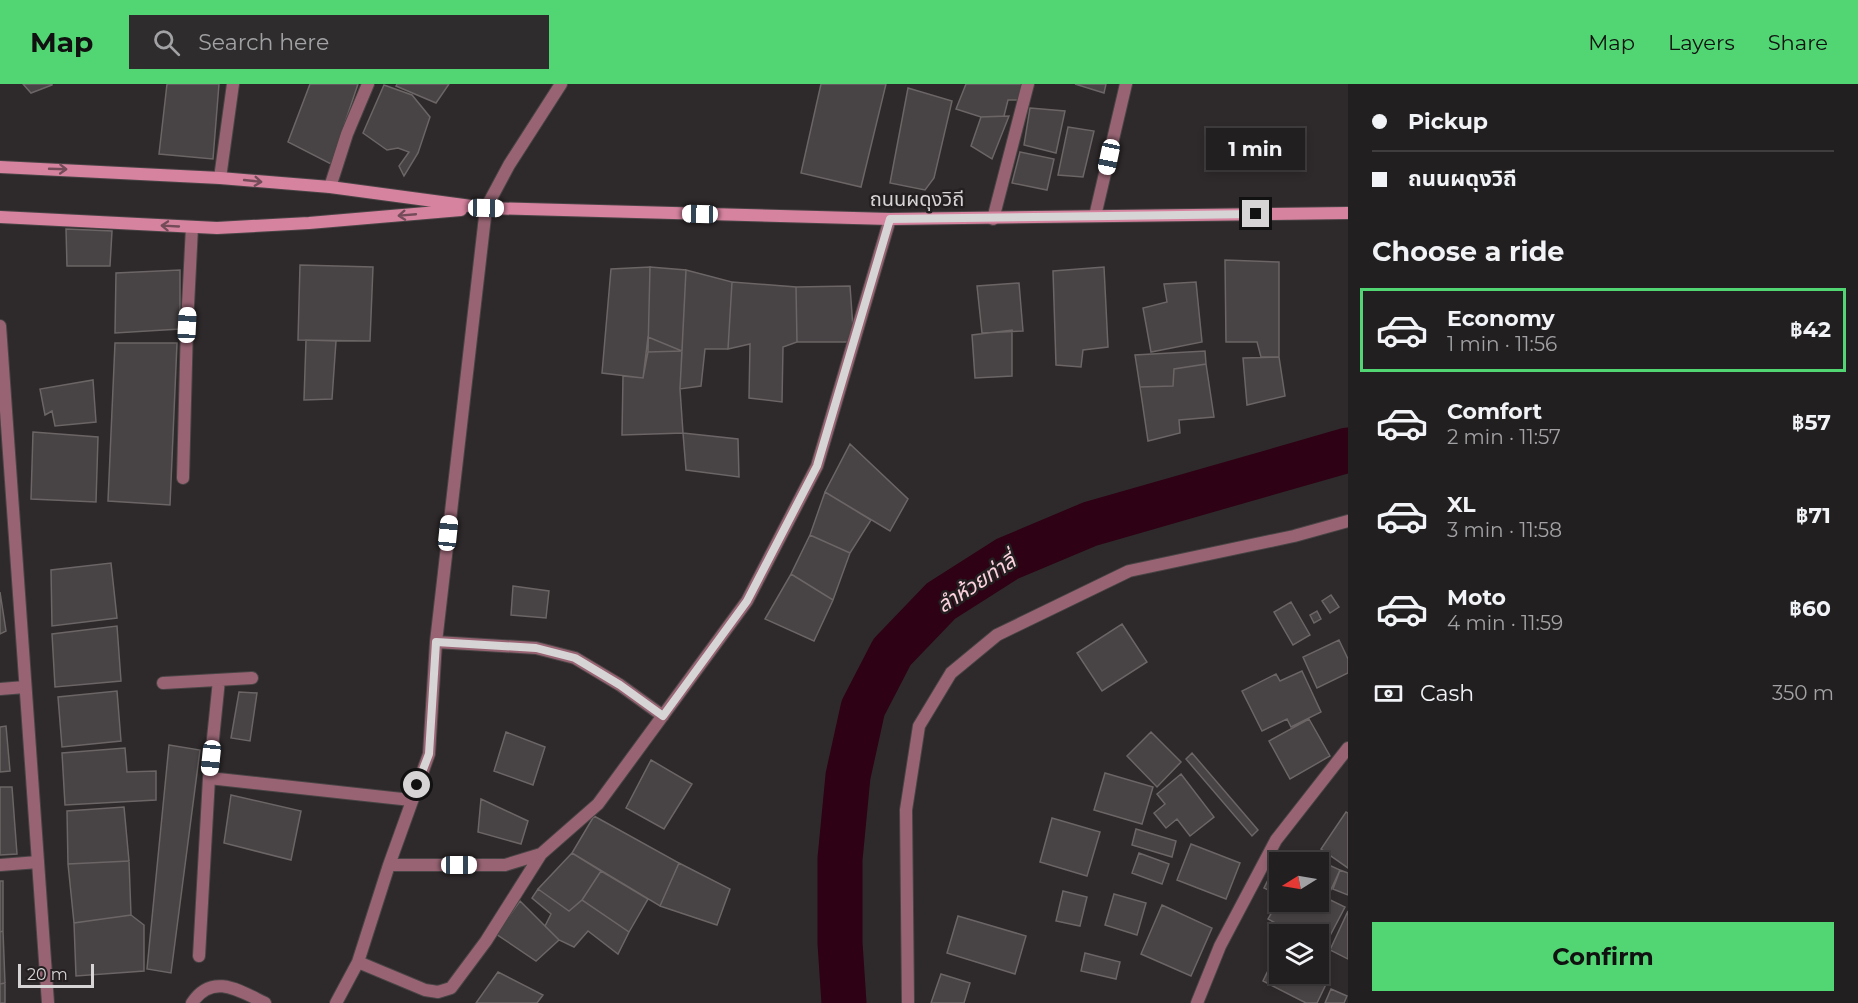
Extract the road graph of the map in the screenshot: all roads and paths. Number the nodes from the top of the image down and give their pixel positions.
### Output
1 (233, 84) edge
2 (368, 84) edge
3 (561, 84) edge
4 (1028, 84) edge
5 (1126, 84) edge
6 (0, 167) edge
7 (220, 178) junction
8 (330, 188) junction
9 (486, 208) junction
10 (1348, 213) edge
11 (1095, 216) junction
12 (0, 217) edge
13 (890, 219) junction
14 (993, 219) junction
15 (192, 227) junction
16 (0, 326) edge
17 (183, 478) dead end
18 (1348, 521) edge
19 (436, 642) junction
20 (252, 678) dead end
21 (219, 680) junction
22 (163, 683) dead end
23 (25, 687) junction
24 (0, 689) edge
25 (663, 716) junction
26 (1348, 748) edge
27 (209, 778) junction
28 (411, 800) junction
29 (541, 854) junction
30 (38, 862) junction
31 (389, 865) junction
32 (0, 866) edge
33 (199, 956) dead end
34 (358, 962) junction
35 (48, 1003) edge
36 (192, 1003) edge
37 (265, 1003) edge
38 (336, 1003) edge
39 (908, 1003) edge
40 (1197, 1003) edge

1 - 7 street
2 - 8 street
3 - 9 street
4 - 14 street
5 - 11 street
6 -> 7 main road
7 -> 8 main road
8 - 9 main road
9 - 13 main road, ถนนผดุงวิถี
9 -> 15 main road
9 - 19 street
10 - 11 main road, ถนนผดุงวิถี
11 - 14 main road, ถนนผดุงวิถี
15 -> 12 main road
13 - 14 main road, ถนนผดุงวิถี
13 - 25 street
15 - 17 street
16 - 23 street
18 - 39 street
19 - 25 street
19 - 28 street
20 - 21 street
21 - 22 street
21 - 27 street
23 - 24 street
23 - 30 street
25 - 29 street
26 - 40 street
27 - 28 street
27 - 33 street
28 - 31 street
29 - 31 street
29 - 34 street
30 - 32 street
30 - 35 street
31 - 34 street
34 - 38 street
36 - 37 street

